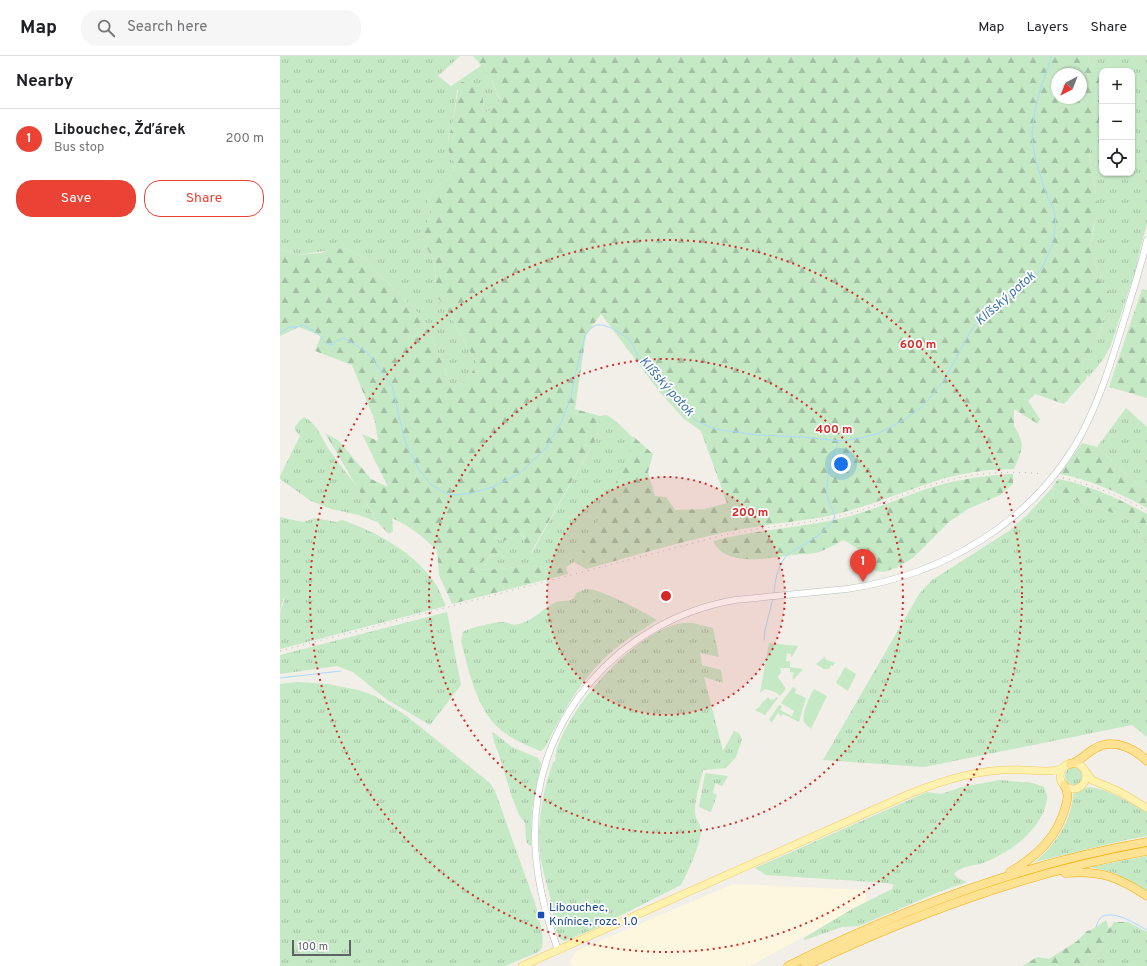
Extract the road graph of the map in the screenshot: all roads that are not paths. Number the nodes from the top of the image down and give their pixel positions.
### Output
1 (1147, 240) edge
2 (1147, 761) edge
3 (1068, 765) junction
4 (1036, 770) junction
5 (1085, 772) junction
6 (1063, 783) junction
7 (1082, 786) junction
8 (1145, 807) edge
9 (1147, 842) edge
10 (1147, 851) edge
11 (1043, 874) junction
12 (998, 879) junction
13 (1147, 896) edge
14 (558, 950) junction
15 (522, 966) edge
16 (788, 966) edge
17 (805, 966) edge

1 - 14 main road
2 - 3 highway
3 - 4 main road
3 - 5 main road
3 - 6 main road
4 - 6 main road
4 - 14 main road
5 - 7 main road
5 - 8 main road
6 - 7 main road
6 - 12 highway
7 - 8 main road
9 - 12 highway
10 - 11 highway
11 - 13 highway
11 - 17 highway
12 - 16 highway
14 - 15 main road

